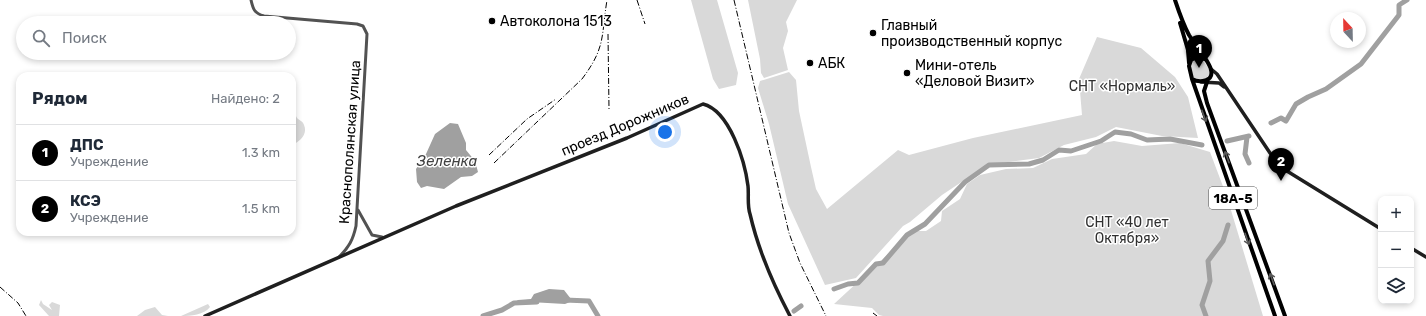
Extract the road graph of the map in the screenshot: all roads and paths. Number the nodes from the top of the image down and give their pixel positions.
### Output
1 (251, 0) edge
2 (1174, 1) edge
3 (264, 16) edge
4 (296, 19) edge
5 (1205, 59) junction
6 (1189, 63) junction
7 (1211, 69) junction
8 (1192, 79) junction
9 (1207, 81) junction
10 (1227, 89) junction
11 (357, 208) junction
12 (1378, 227) edge
13 (386, 237) junction
14 (1414, 250) edge
15 (338, 257) junction
16 (1426, 258) edge
17 (205, 316) edge
18 (790, 316) edge
19 (1275, 316) edge
20 (1285, 316) edge

1 - 3 street, Краснополянская улица
2 - 5 highway, 18А-5
2 - 6 highway, 18А-5
4 - 11 street, Краснополянская улица
5 - 6 highway
5 - 7 highway, 18А-5
6 - 8 highway, 18А-5
7 - 9 highway, 18А-5
7 - 10 main road
8 - 9 highway
8 -> 19 highway, 18А-5
9 - 10 main road
20 -> 9 highway, 18А-5
10 - 12 main road
11 - 13 street
11 - 15 street, Краснополянская улица
13 - 15 main road, проезд Дорожников
13 - 18 main road, проезд Дорожников
14 - 16 main road
15 - 17 main road, Краснополянская улица

